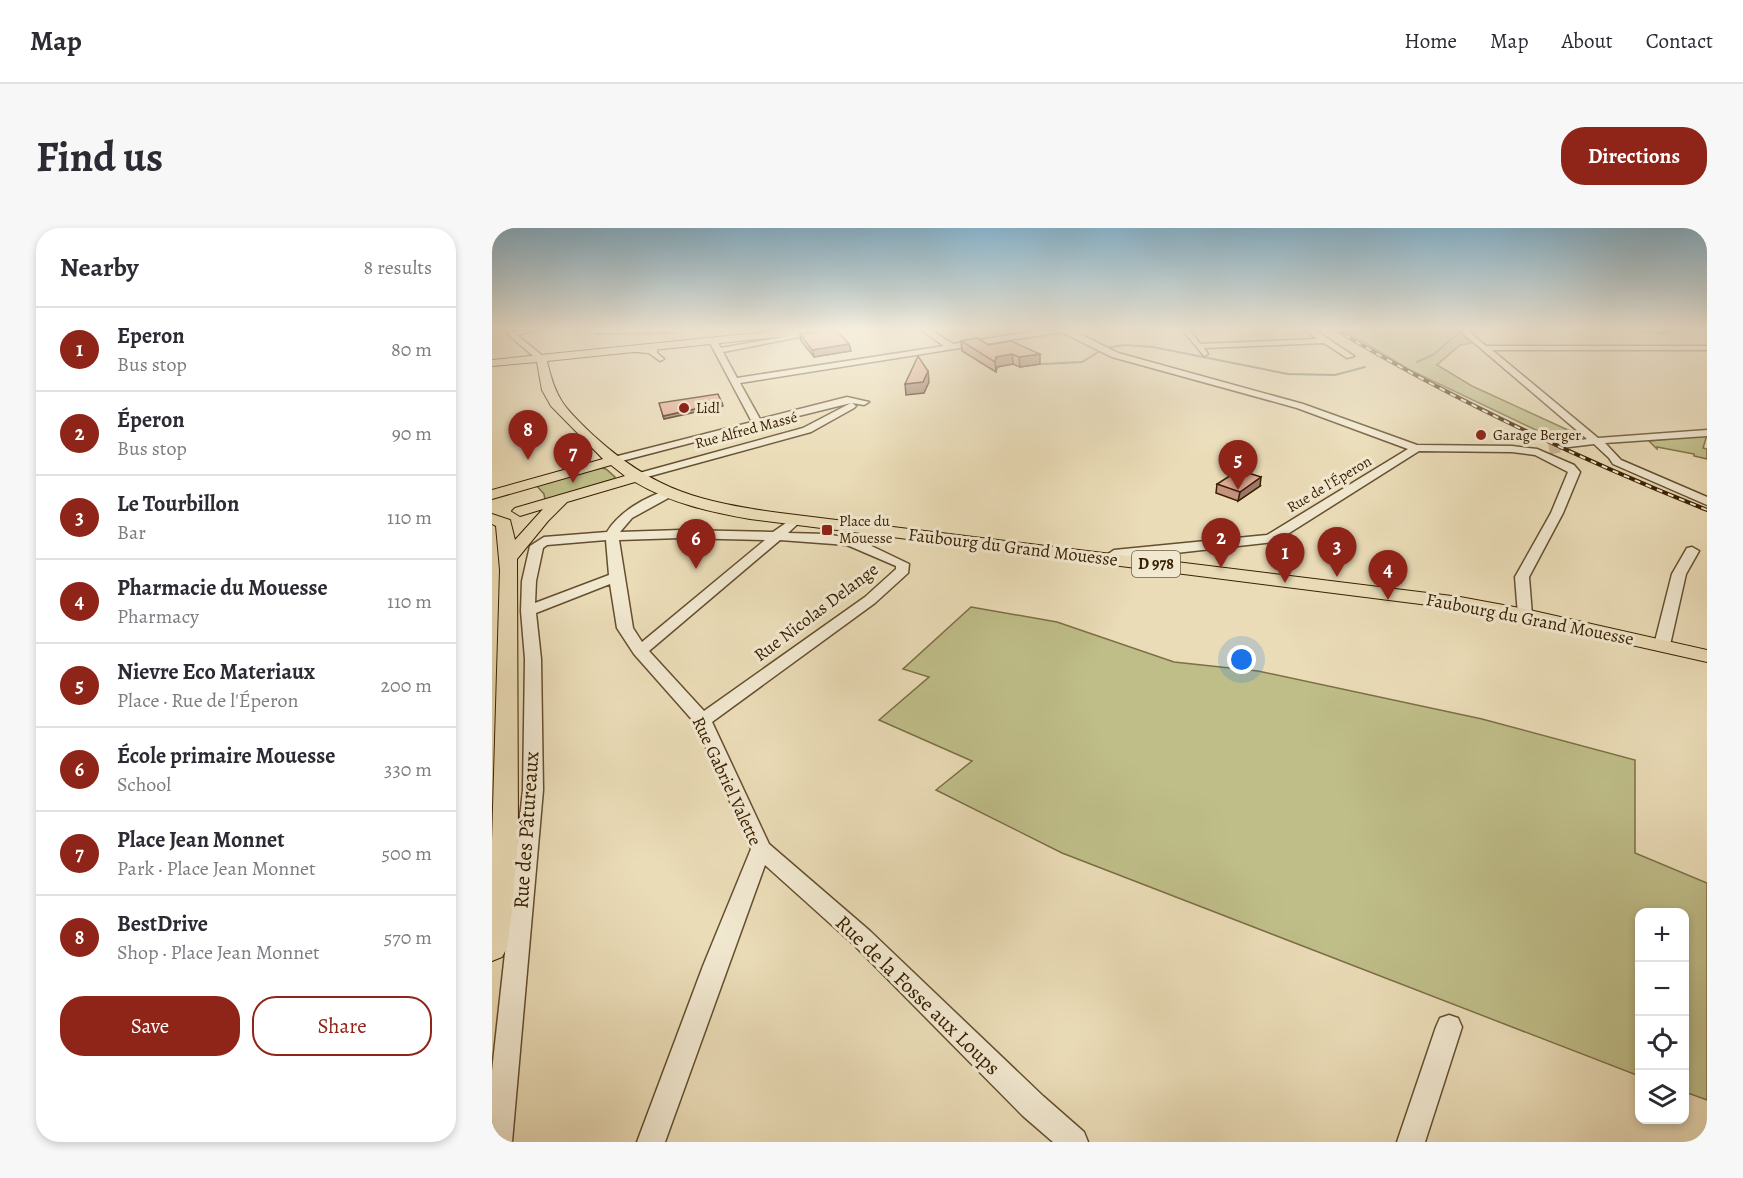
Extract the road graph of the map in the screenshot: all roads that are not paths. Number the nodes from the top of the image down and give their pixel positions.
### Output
1 (544, 372) edge
2 (729, 372) edge
3 (792, 372) edge
4 (1175, 372) edge
5 (1511, 372) edge
6 (734, 381) junction
7 (756, 423) junction
8 (1707, 433) edge
9 (778, 437) junction
10 (1595, 441) junction
11 (1579, 443) junction
12 (595, 444) junction
13 (1565, 446) tunnel mouth
14 (1416, 448) junction
15 (614, 460) junction
16 (1617, 462) junction
17 (567, 472) junction
18 (636, 477) junction
19 (668, 494) junction
20 (492, 495) edge
21 (567, 498) junction
22 (1707, 501) edge
23 (518, 511) junction
24 (492, 519) edge
25 (796, 520) junction
26 (865, 528) junction
27 (612, 535) junction
28 (777, 536) junction
29 (852, 543) junction
30 (508, 550) junction
31 (1692, 551) dead end
32 (1136, 557) junction
33 (616, 578) junction
34 (528, 611) junction
35 (1525, 615) junction
36 (1662, 645) junction
37 (640, 651) junction
38 (1707, 656) edge
39 (703, 720) junction
40 (761, 849) junction
41 (492, 948) edge
42 (1449, 1028) dead end
43 (498, 1142) edge
44 (651, 1142) edge
45 (1074, 1142) edge
46 (1411, 1142) edge

1 - 12 main road, D 978
2 - 6 street
3 - 6 street
4 - 14 street
5 - 10 street
6 - 7 street
7 - 9 street
7 - 9 street, Rue Alfred Massé
7 - 15 street
8 - 10 street
9 - 18 street, Rue Alfred Massé
10 - 11 street
10 - 16 street
11 - 13 street
11 - 16 street
12 - 15 main road, D 978
12 - 17 main road
14 - 32 street, Rue de l'Éperon
14 - 35 street
15 - 17 main road
15 - 18 main road, Faubourg du Grand Mouesse / D 978
16 - 22 street
17 - 20 main road
18 - 19 main road, Faubourg du Grand Mouesse / D 978
18 - 21 main road
19 - 25 main road, Faubourg du Grand Mouesse / D 978
19 - 27 street
20 - 23 main road
21 - 23 main road
21 - 30 main road
23 - 24 main road
23 - 30 main road
24 - 30 main road
25 - 26 main road, Faubourg du Grand Mouesse / D 978
25 - 28 street
26 - 29 street
26 - 32 main road, Faubourg du Grand Mouesse / D 978
27 - 28 street
27 - 33 street, Rue Gabriel Valette
27 - 34 street, Rue des Pâtureaux
28 - 29 street
28 - 37 street
29 - 39 street, Rue Nicolas Delange
30 - 41 main road
31 - 36 street
32 - 35 main road, Faubourg du Grand Mouesse / D 978
33 - 34 street
33 - 37 street, Rue Gabriel Valette
34 - 43 street, Rue des Pâtureaux
35 - 36 main road, Faubourg du Grand Mouesse / D 978
36 - 38 main road, Faubourg du Grand Mouesse / D 978
37 - 39 street, Rue Gabriel Valette
39 - 40 street, Rue Gabriel Valette
40 - 44 street, Rue Gabriel Valette
40 - 45 street, Rue de la Fosse aux Loups
42 - 46 street

